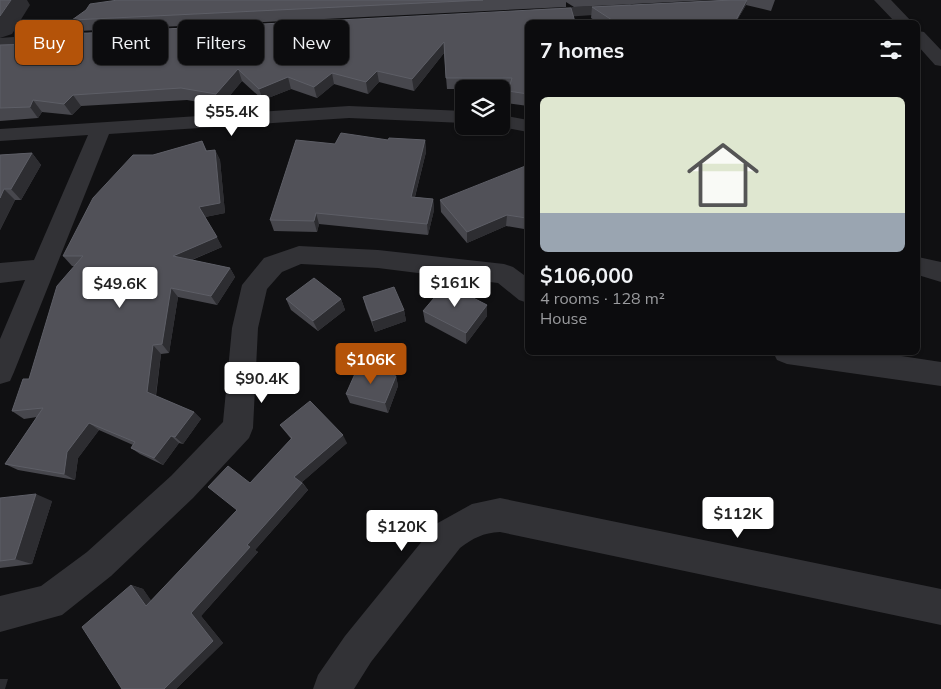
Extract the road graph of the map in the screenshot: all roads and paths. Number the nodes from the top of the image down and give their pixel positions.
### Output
1 (882, 0) edge
2 (646, 8) edge
3 (520, 14) edge
4 (601, 16) edge
5 (902, 20) edge
6 (93, 37) edge
7 (920, 38) edge
8 (0, 43) edge
9 (941, 61) edge
10 (455, 117) edge
11 (510, 123) edge
12 (525, 125) edge
13 (101, 130) junction
14 (0, 135) edge
15 (43, 269) junction
16 (0, 273) edge
17 (525, 291) edge
18 (808, 355) edge
19 (0, 372) edge
20 (941, 374) edge
21 (941, 607) edge
22 (0, 614) edge
23 (332, 689) edge

1 - 5 street
2 - 4 street
3 - 4 street
6 - 8 street
7 - 9 street
10 - 13 street
11 - 12 street
13 - 14 street
13 - 15 street
15 - 16 street
15 - 19 street
17 - 22 street
18 - 20 street
21 - 23 street

